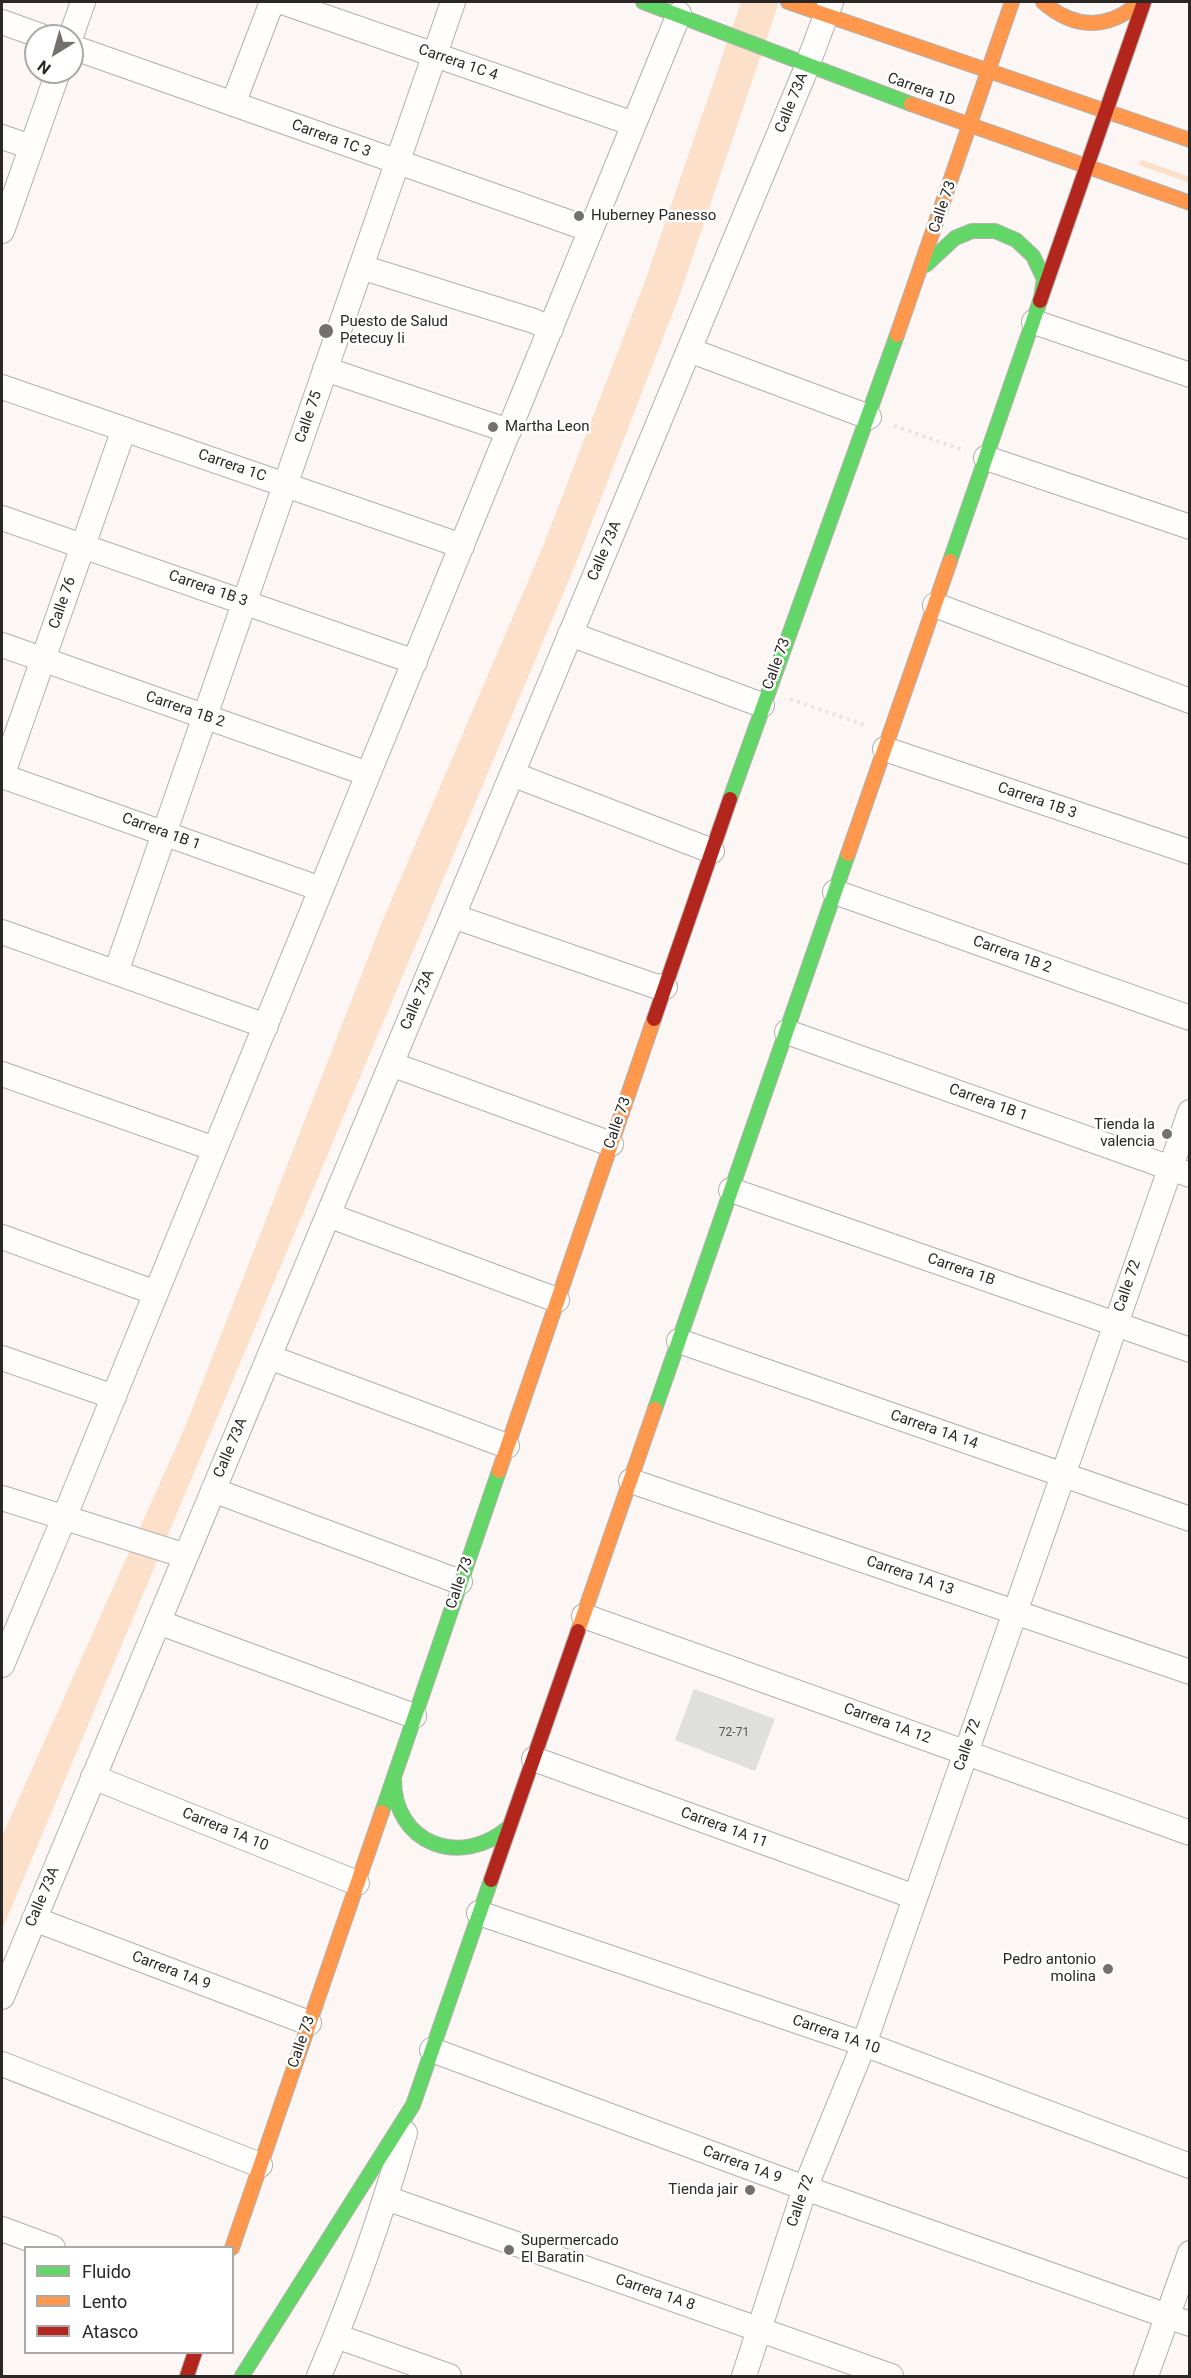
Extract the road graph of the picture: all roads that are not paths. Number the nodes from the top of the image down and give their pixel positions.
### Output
1 (83, 2) edge
2 (272, 2) edge
3 (282, 2) edge
4 (453, 2) edge
5 (643, 2) edge
6 (1012, 2) edge
7 (1043, 2) edge
8 (1142, 2) edge
9 (791, 3) edge
10 (681, 8) edge
11 (829, 8) edge
12 (2, 22) edge
13 (75, 24) edge
14 (24, 30) edge
15 (84, 51) edge
16 (434, 55) junction
17 (808, 65) junction
18 (990, 70) junction
19 (54, 84) edge
20 (234, 104) junction
21 (1107, 111) junction
22 (634, 124) junction
23 (971, 126) junction
24 (2, 137) edge
25 (1190, 140) edge
26 (31, 147) junction
27 (397, 162) junction
28 (1088, 167) junction
29 (1190, 203) edge
30 (591, 230) junction
31 (2, 231) edge
32 (360, 267) junction
33 (922, 268) junction
34 (1037, 314) junction
35 (551, 328) junction
36 (689, 350) junction
37 (325, 369) junction
38 (1190, 375) edge
39 (2, 387) edge
40 (869, 417) junction
41 (124, 429) junction
42 (509, 431) junction
43 (986, 458) junction
44 (285, 485) junction
45 (2, 518) edge
46 (1190, 527) edge
47 (83, 545) junction
48 (462, 546) junction
49 (245, 602) junction
50 (935, 605) junction
51 (570, 634) junction
52 (2, 645) edge
53 (43, 660) junction
54 (414, 662) junction
55 (764, 698) junction
56 (1190, 701) edge
57 (205, 717) junction
58 (888, 741) junction
59 (368, 774) junction
60 (512, 774) junction
61 (2, 776) edge
62 (164, 833) junction
63 (712, 851) junction
64 (1190, 852) edge
65 (321, 889) junction
66 (835, 892) junction
67 (453, 916) junction
68 (2, 932) edge
69 (116, 972) junction
70 (665, 987) junction
71 (1190, 1018) edge
72 (266, 1026) junction
73 (787, 1032) junction
74 (391, 1064) junction
75 (2, 1074) edge
76 (1190, 1112) edge
77 (611, 1144) junction
78 (215, 1149) junction
79 (1179, 1171) edge
80 (732, 1190) junction
81 (328, 1215) junction
82 (2, 1237) edge
83 (156, 1293) junction
84 (558, 1300) junction
85 (1115, 1324) junction
86 (679, 1341) junction
87 (1190, 1350) edge
88 (269, 1357) junction
89 (2, 1358) edge
90 (114, 1396) junction
91 (507, 1446) junction
92 (1062, 1475) junction
93 (631, 1481) junction
94 (213, 1490) junction
95 (2, 1498) edge
96 (1190, 1519) edge
97 (72, 1520) junction
98 (180, 1554) junction
99 (460, 1582) junction
100 (1014, 1611) junction
101 (584, 1616) junction
102 (158, 1622) junction
103 (2, 1665) edge
104 (1190, 1672) edge
105 (414, 1716) junction
106 (965, 1753) junction
107 (534, 1758) junction
108 (394, 1773) junction
109 (93, 1777) junction
110 (510, 1827) junction
111 (1190, 1833) edge
112 (357, 1883) junction
113 (915, 1898) junction
114 (479, 1913) junction
115 (34, 1919) junction
116 (2, 1997) edge
117 (309, 2023) junction
118 (864, 2044) junction
119 (432, 2050) junction
120 (2, 2064) edge
121 (412, 2105) junction
122 (260, 2165) junction
123 (1190, 2166) edge
124 (805, 2188) junction
125 (386, 2198) junction
126 (2, 2229) edge
127 (49, 2246) edge
128 (231, 2246) edge
129 (1190, 2253) edge
130 (1178, 2320) edge
131 (759, 2330) junction
132 (336, 2336) junction
133 (194, 2354) edge
134 (187, 2376) edge
135 (242, 2376) edge
136 (319, 2376) edge
137 (449, 2376) edge
138 (744, 2376) edge
139 (891, 2376) edge
140 (1146, 2376) edge

1 - 13 street
2 - 20 street
3 - 16 street, Carrera 1C 4
4 - 16 street, Calle 75
5 - 10 main road, Carrera 1D
6 - 18 main road, Calle 73
7 - 8 main road
8 - 21 main road
9 - 11 main road
10 - 17 main road, Carrera 1D
10 - 22 street
11 - 17 street, Calle 73A
11 - 18 main road
12 - 14 street
15 - 20 street, Carrera 1C 3
16 - 22 street, Carrera 1C 4
16 - 27 street, Calle 75
17 - 23 main road, Carrera 1D
17 - 36 street, Calle 73A
18 - 21 main road
18 - 23 main road, Calle 73
19 - 26 street
20 - 27 street, Carrera 1C 3
21 - 25 main road
21 - 28 main road
22 - 30 street
23 - 28 main road, Carrera 1D
23 - 33 main road, Calle 73
24 - 26 street
26 - 31 street
27 - 30 street, Carrera 1C 3
27 - 32 street, Calle 75
28 - 29 main road, Carrera 1D
28 - 34 main road
30 - 35 street
32 - 35 street
32 - 37 street, Calle 75
33 - 34 main road
33 - 40 main road, Calle 73
34 - 38 street
34 - 43 main road
35 - 42 street
36 - 40 street
36 - 51 street, Calle 73A
37 - 42 street
37 - 44 street, Calle 75
39 - 41 street, Carrera 1C
40 - 55 main road, Calle 73
41 - 44 street, Carrera 1C
41 - 47 street, Calle 76
42 - 48 street
43 - 46 street
43 - 50 main road
44 - 48 street, Carrera 1C
44 - 49 street, Calle 75
45 - 47 street, Carrera 1B 3
47 - 49 street, Carrera 1B 3
47 - 53 street, Calle 76
48 - 54 street
49 - 54 street, Carrera 1B 3
49 - 57 street, Calle 75
50 - 56 street
50 - 58 main road
51 - 55 street
51 - 60 street, Calle 73A
52 - 53 street, Carrera 1B 2
53 - 57 street, Carrera 1B 2
53 - 61 street, Calle 76
54 - 59 street
55 - 63 main road, Calle 73
57 - 59 street, Carrera 1B 2
57 - 62 street, Calle 75
58 - 64 street, Carrera 1B 3
58 - 66 main road
59 - 65 street
60 - 63 street
60 - 67 street, Calle 73A
61 - 62 street, Carrera 1B 1
62 - 65 street, Carrera 1B 1
62 - 69 street, Calle 75
63 - 70 main road, Calle 73
65 - 72 street
66 - 71 street, Carrera 1B 2
66 - 73 main road
67 - 70 street
67 - 74 street, Calle 73A
68 - 69 street
69 - 72 street
70 - 77 main road, Calle 73
72 - 78 street
73 - 79 street, Carrera 1B 1
73 - 80 main road
74 - 77 street
74 - 81 street, Calle 73A
75 - 78 street
76 - 79 street, Calle 72
77 - 84 main road, Calle 73
78 - 83 street
79 - 85 street, Calle 72
80 - 85 street, Carrera 1B
80 - 86 main road
81 - 84 street
81 - 88 street, Calle 73A
82 - 83 street
83 - 90 street
84 - 91 main road, Calle 73
85 - 87 street, Carrera 1B
85 - 92 street, Calle 72
86 - 92 street, Carrera 1A 14
86 - 93 main road
88 - 91 street
88 - 94 street, Calle 73A
89 - 90 street
90 - 97 street
91 - 99 main road, Calle 73
92 - 96 street, Carrera 1A 14
92 - 100 street, Calle 72
93 - 100 street, Carrera 1A 13
93 - 101 main road
94 - 98 street, Calle 73A
94 - 99 street
95 - 97 street
97 - 98 street
97 - 103 street
98 - 102 street, Calle 73A
99 - 105 main road, Calle 73
100 - 104 street, Carrera 1A 13
100 - 106 street, Calle 72
101 - 106 street, Carrera 1A 12
101 - 107 main road
102 - 105 street
102 - 109 street, Calle 73A
105 - 108 main road, Calle 73
106 - 111 street, Carrera 1A 12
106 - 113 street, Calle 72
107 - 110 main road
107 - 113 street, Carrera 1A 11
108 - 110 main road
108 - 112 main road, Calle 73
109 - 112 street, Carrera 1A 10
109 - 115 street, Calle 73A
110 - 114 main road
112 - 117 main road, Calle 73
113 - 118 street, Calle 72
114 - 118 street, Carrera 1A 10
114 - 119 main road
115 - 116 street, Calle 73A
115 - 117 street, Carrera 1A 9
117 - 122 main road, Calle 73
118 - 123 street, Carrera 1A 10
118 - 124 street, Calle 72
119 - 121 main road
119 - 124 street, Carrera 1A 9
120 - 122 street
121 - 125 street
121 - 135 main road
122 - 128 main road, Calle 73
124 - 130 street, Carrera 1A 9
124 - 131 street, Calle 72
125 - 131 street, Carrera 1A 8
125 - 132 street
126 - 127 street
129 - 130 street
130 - 140 street
131 - 138 street, Calle 72
131 - 139 street, Carrera 1A 8
132 - 136 street
132 - 137 street
133 - 134 main road

